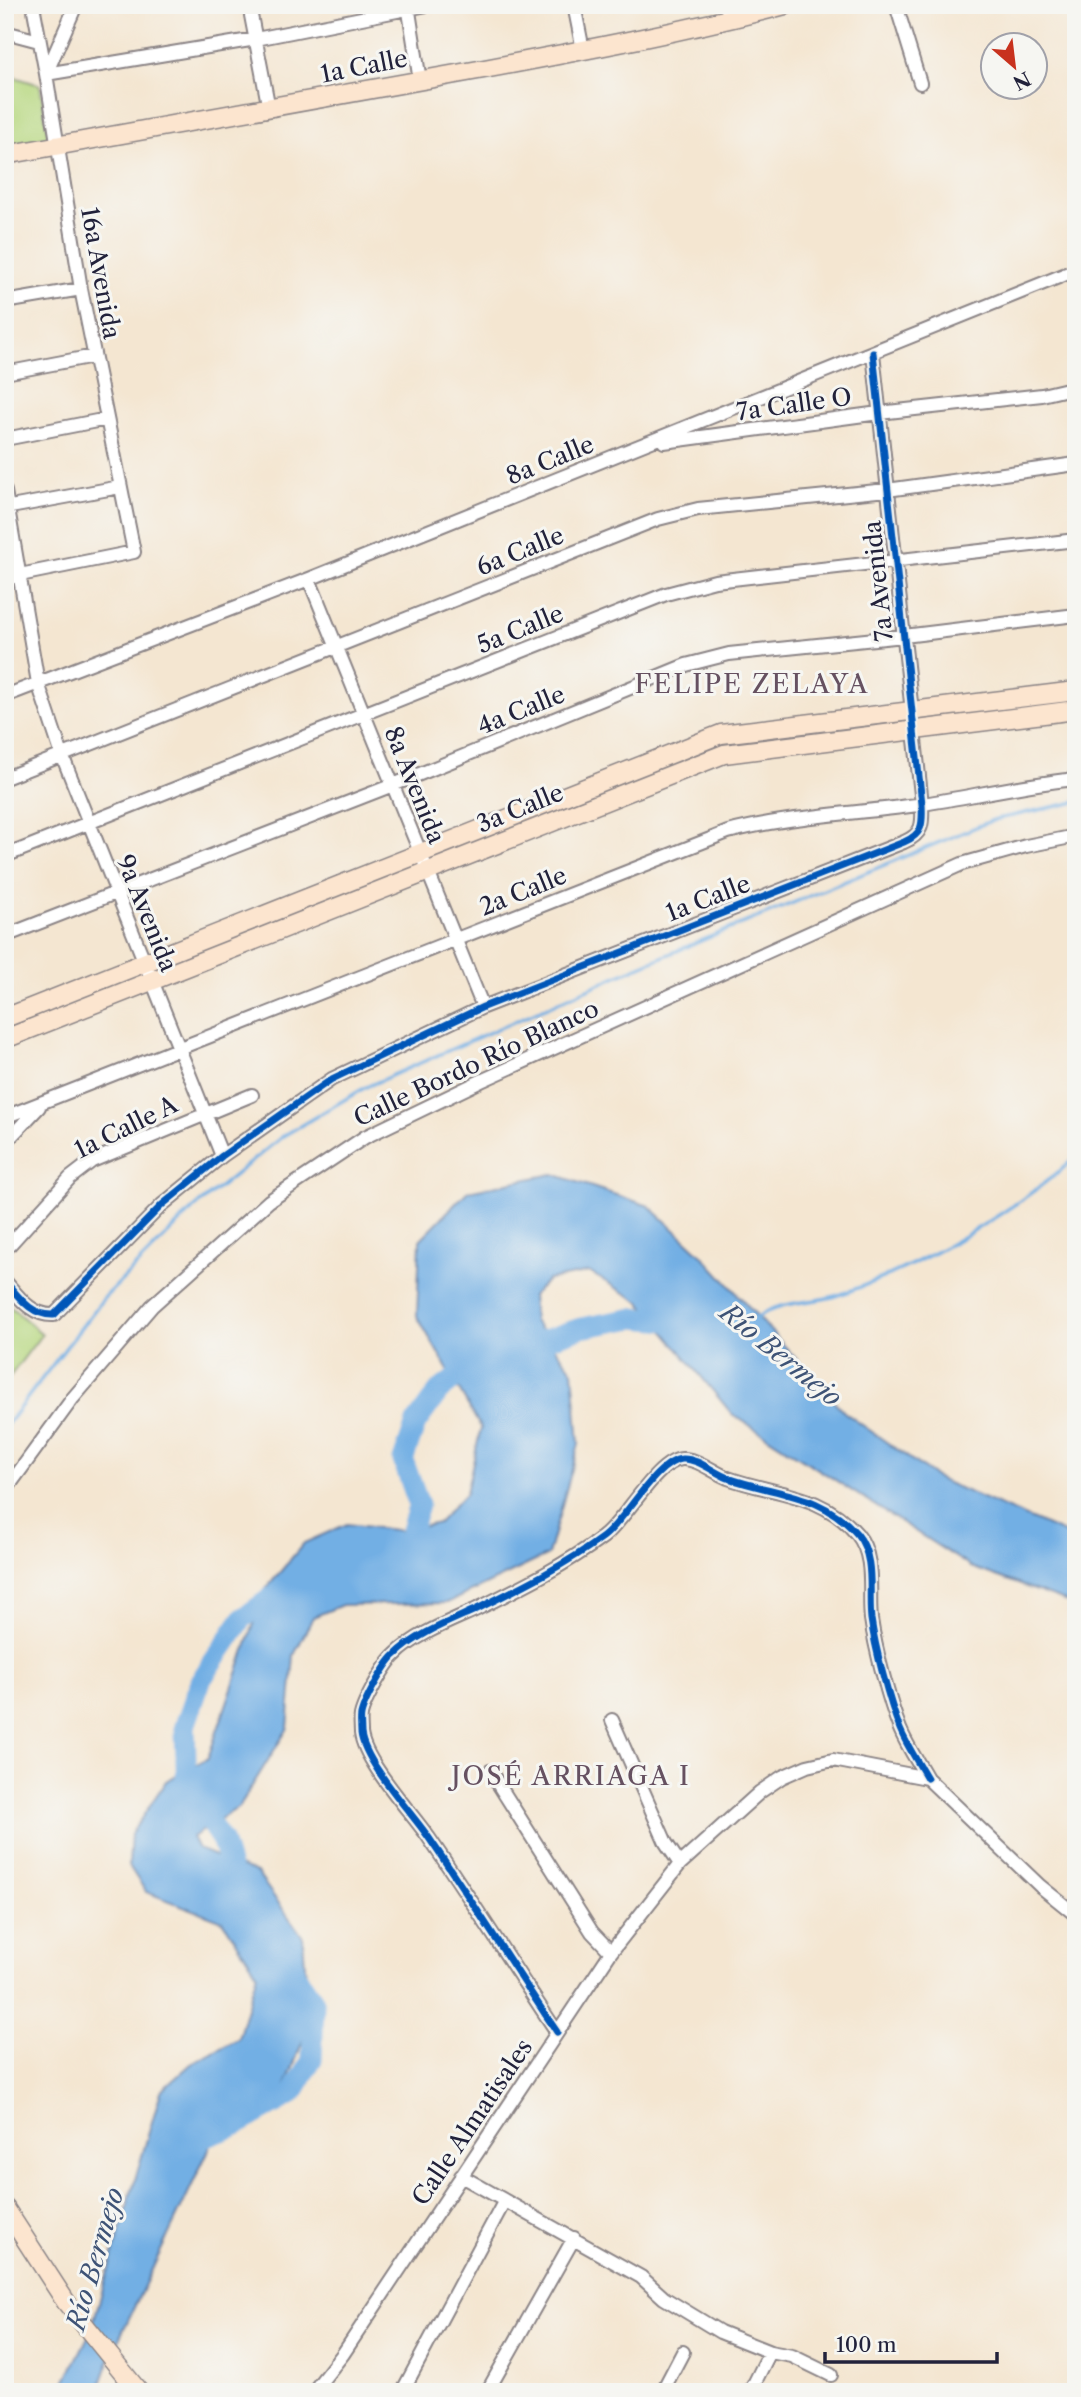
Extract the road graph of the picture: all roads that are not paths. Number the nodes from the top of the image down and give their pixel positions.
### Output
1 (33, 5) edge
2 (76, 5) edge
3 (249, 5) edge
4 (427, 5) edge
5 (573, 5) edge
6 (785, 5) edge
7 (896, 5) edge
8 (409, 7) edge
9 (728, 12) edge
10 (5, 32) edge
11 (256, 39) junction
12 (39, 41) junction
13 (583, 50) junction
14 (46, 74) junction
15 (420, 81) junction
16 (920, 82) dead end
17 (269, 109) junction
18 (57, 146) junction
19 (5, 155) edge
20 (1076, 270) edge
21 (81, 289) junction
22 (5, 302) edge
23 (873, 353) junction
24 (94, 356) junction
25 (5, 373) edge
26 (1076, 387) edge
27 (879, 413) junction
28 (107, 419) junction
29 (5, 439) edge
30 (642, 445) junction
31 (1076, 464) edge
32 (120, 487) junction
33 (887, 490) junction
34 (5, 491) edge
35 (7, 508) edge
36 (1076, 540) edge
37 (896, 562) junction
38 (20, 576) junction
39 (5, 579) edge
40 (309, 579) junction
41 (1076, 615) edge
42 (904, 636) junction
43 (338, 646) junction
44 (38, 683) junction
45 (1076, 691) edge
46 (5, 696) edge
47 (1076, 710) edge
48 (911, 711) junction
49 (364, 713) junction
50 (912, 730) junction
51 (62, 755) junction
52 (5, 778) edge
53 (1076, 779) edge
54 (393, 785) junction
55 (922, 804) junction
56 (88, 822) junction
57 (1076, 836) edge
58 (420, 853) junction
59 (5, 856) edge
60 (428, 871) junction
61 (116, 893) junction
62 (5, 936) edge
63 (456, 939) junction
64 (144, 962) junction
65 (152, 980) junction
66 (483, 1007) junction
67 (5, 1018) edge
68 (5, 1040) edge
69 (179, 1049) junction
70 (253, 1095) dead end
71 (41, 1104) junction
72 (206, 1112) junction
73 (5, 1117) edge
74 (5, 1143) edge
75 (222, 1156) junction
76 (5, 1250) edge
77 (5, 1281) edge
78 (5, 1491) edge
79 (612, 1720) dead end
80 (490, 1771) dead end
81 (926, 1778) junction
82 (680, 1864) junction
83 (1076, 1915) edge
84 (611, 1952) junction
85 (557, 2032) junction
86 (461, 2176) junction
87 (504, 2202) junction
88 (5, 2208) edge
89 (574, 2238) junction
90 (771, 2351) junction
91 (683, 2352) dead end
92 (831, 2375) dead end
93 (139, 2392) edge
94 (313, 2392) edge
95 (402, 2392) edge
96 (487, 2392) edge
97 (662, 2392) edge
98 (750, 2392) edge

1 - 12 street, 16a Avenida
2 - 14 street
3 - 11 street
4 - 8 street
5 - 13 street
6 - 9 street
7 - 16 street
8 - 11 street
8 - 15 street
9 - 13 street, 1a Calle
10 - 12 street
11 - 14 street
11 - 17 street
12 - 14 street, 16a Avenida
13 - 15 street, 1a Calle
14 - 18 street, 16a Avenida
15 - 17 street, 1a Calle
17 - 18 street, 1a Calle
18 - 19 street, 1a Calle
18 - 21 street, 16a Avenida
20 - 23 street, 8a Calle
21 - 22 street
21 - 24 street, 16a Avenida
23 - 27 street, 7a Avenida
23 - 30 street, 8a Calle
24 - 25 street
24 - 28 street, 16a Avenida
26 - 27 street, 7a Calle O
27 - 30 street, 7a Calle O
27 - 33 street, 7a Avenida
28 - 29 street
28 - 32 street, 16a Avenida
30 - 40 street, 8a Calle
31 - 33 street, 6a Calle
32 - 35 street
32 - 38 street, 16a Avenida
33 - 37 street, 7a Avenida
33 - 43 street, 6a Calle
34 - 35 street, 9a Avenida
35 - 38 street, 9a Avenida
36 - 37 street, 5a Calle
37 - 42 street, 7a Avenida
37 - 49 street, 5a Calle
38 - 39 street
38 - 44 street, 9a Avenida
40 - 43 street, 8a Avenida
40 - 44 street, 8a Calle
41 - 42 street, 4a Calle
42 - 48 street, 7a Avenida
42 - 54 street, 4a Calle
43 - 49 street, 8a Avenida
43 - 51 street, 6a Calle
44 - 46 street, 8a Calle
44 - 51 street, 9a Avenida
45 - 48 street, 3a Calle
47 - 50 street, 3a Calle
48 - 50 street, 7a Avenida
48 - 58 street, 3a Calle
49 - 54 street, 8a Avenida
49 - 56 street, 5a Calle
50 - 55 street, 7a Avenida
50 - 60 street, 3a Calle
51 - 52 street, 6a Calle
51 - 56 street, 9a Avenida
53 - 55 street, 2a Calle
54 - 58 street, 8a Avenida
54 - 61 street, 4a Calle
55 - 63 street, 2a Calle
55 - 66 street, 1a Calle
56 - 59 street, 5a Calle
56 - 61 street, 9a Avenida
57 - 78 street, Calle Bordo Río Blanco
58 - 60 street, 8a Avenida
58 - 64 street, 3a Calle
60 - 63 street, 8a Avenida
60 - 65 street, 3a Calle
61 - 62 street, 4a Calle
61 - 64 street, 9a Avenida
63 - 66 street, 8a Avenida
63 - 69 street, 2a Calle
64 - 65 street, 9a Avenida
64 - 67 street, 3a Calle
65 - 68 street, 3a Calle
65 - 69 street, 9a Avenida
66 - 75 street
69 - 71 street, 2a Calle
69 - 72 street, 9a Avenida
70 - 72 street, 1a Calle A
71 - 73 street, 2a Calle
71 - 74 street
72 - 75 street, 9a Avenida
72 - 76 street, 1a Calle A
75 - 77 street
79 - 82 street
80 - 84 street
81 - 82 street, Calle Almatisales
81 - 83 street
81 - 85 street
82 - 84 street, Calle Almatisales
84 - 85 street, Calle Almatisales
85 - 86 street, Calle Almatisales
86 - 87 street
86 - 94 street, Calle Almatisales
87 - 89 street
87 - 95 street
88 - 93 street
89 - 90 street
89 - 96 street
90 - 92 street
90 - 98 street
91 - 97 street

